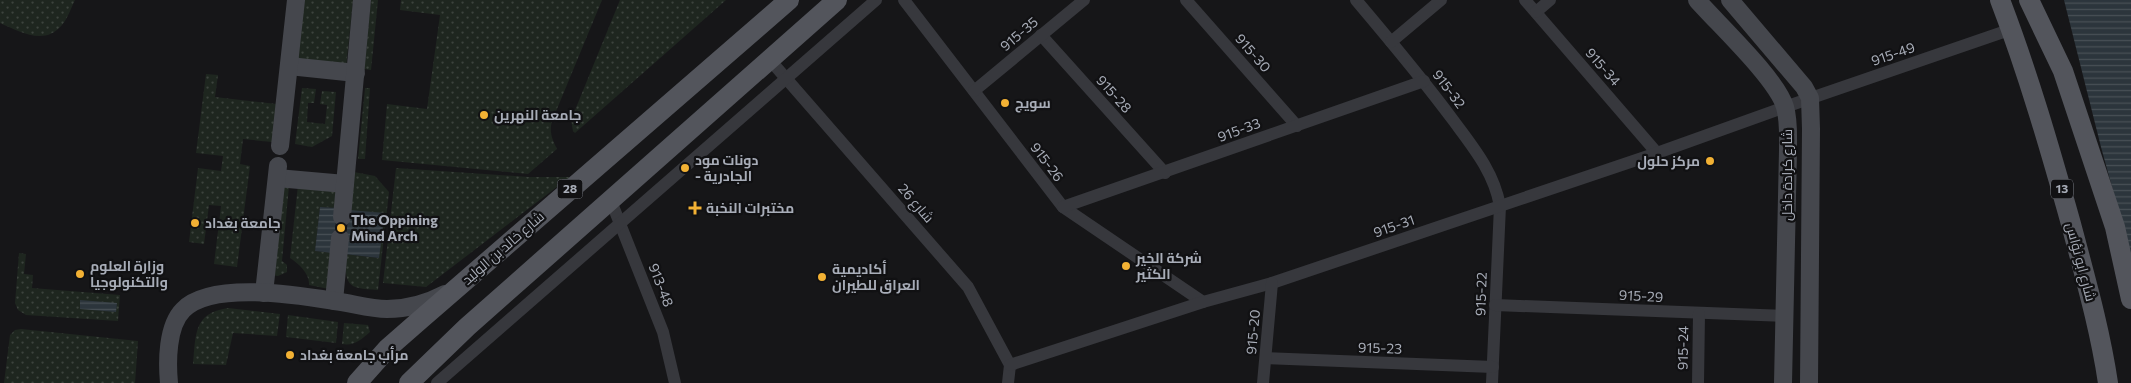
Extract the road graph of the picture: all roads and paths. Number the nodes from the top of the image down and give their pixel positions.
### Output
1 (296, 0) edge
2 (362, 0) edge
3 (789, 0) edge
4 (838, 0) edge
5 (876, 0) edge
6 (904, 0) edge
7 (1084, 0) edge
8 (1186, 0) edge
9 (1356, 0) edge
10 (1441, 0) edge
11 (1525, 0) edge
12 (1550, 0) edge
13 (1697, 0) edge
14 (1730, 0) edge
15 (2000, 0) edge
16 (2029, 0) edge
17 (1536, 12) junction
18 (2012, 29) junction
19 (1041, 35) junction
20 (1391, 42) junction
21 (770, 60) junction
22 (289, 66) junction
23 (356, 73) junction
24 (787, 77) junction
25 (1424, 81) junction
26 (974, 91) junction
27 (1810, 98) junction
28 (1785, 107) junction
29 (1296, 126) junction
30 (280, 146) dead end
31 (1657, 153) junction
32 (1165, 173) junction
33 (345, 184) junction
34 (612, 201) junction
35 (1500, 206) junction
36 (1063, 207) junction
37 (342, 217) dead end
38 (620, 222) junction
39 (340, 238) dead end
40 (466, 280) junction
41 (1272, 283) junction
42 (264, 293) junction
43 (2131, 299) edge
44 (334, 300) junction
45 (1203, 302) junction
46 (1495, 305) junction
47 (1699, 314) junction
48 (1785, 316) junction
49 (1266, 358) junction
50 (1010, 365) junction
51 (1493, 367) junction
52 (422, 375) edge
53 (168, 380) edge
54 (357, 383) edge
55 (409, 383) edge
56 (437, 383) edge
57 (675, 383) edge
58 (1008, 383) edge
59 (1263, 383) edge
60 (1492, 383) edge
61 (1698, 383) edge
62 (1783, 383) edge
63 (1809, 383) edge
64 (2108, 383) edge

1 - 22 street
2 - 23 street
3 - 40 main road, شارع خالد بن الوليد / 28
4 - 21 main road
5 - 24 street
6 - 26 street, 915-26
7 - 19 street, 915-35
8 - 29 street, 915-30
9 - 20 street, 915-32
10 - 20 street
11 - 17 street, 915-34
12 - 17 street
13 - 28 street, شارع كرادة داخل
14 - 27 street
15 - 18 main road, شارع ابو نؤاس / 13
16 - 43 main road
17 - 31 street, 915-34
18 - 27 street, 915-49
18 - 64 main road, شارع ابو نؤاس / 13
19 - 26 street, 915-35
19 - 32 street, 915-28
20 - 25 street, 915-32
21 - 24 street, شارع 26
21 - 34 main road
22 - 23 street
22 - 30 street
23 - 33 street
24 - 38 street
24 - 50 street, شارع 26
25 - 29 street, 915-33
25 - 35 street, 915-32
26 - 36 street, 915-26
27 - 28 street, 915-49
27 - 63 street, شارع كرادة داخل
28 - 31 street, 915-31
28 - 48 street, شارع كرادة داخل
29 - 32 street, 915-33
31 - 35 street, 915-31
32 - 36 street, 915-33
33 - 37 street
33 - 42 street
34 - 38 street, 913-48
34 - 52 main road
35 - 41 street, 915-31
35 - 46 street, 915-22
36 - 45 street, 915-26
38 - 56 street
38 - 57 street, 913-48
39 - 44 street
40 - 44 street
40 - 54 main road, شارع خالد بن الوليد / 28
41 - 45 street, 915-31
41 - 49 street, 915-20
42 - 44 street
42 - 53 street
45 - 50 street, 915-31
46 - 47 street, 915-29
46 - 51 street, 915-22
47 - 48 street, 915-29
47 - 61 street, 915-24
48 - 62 street, شارع كرادة داخل
49 - 51 street, 915-23
49 - 59 street, 915-20
50 - 58 street
51 - 60 street, 915-22
52 - 55 main road

